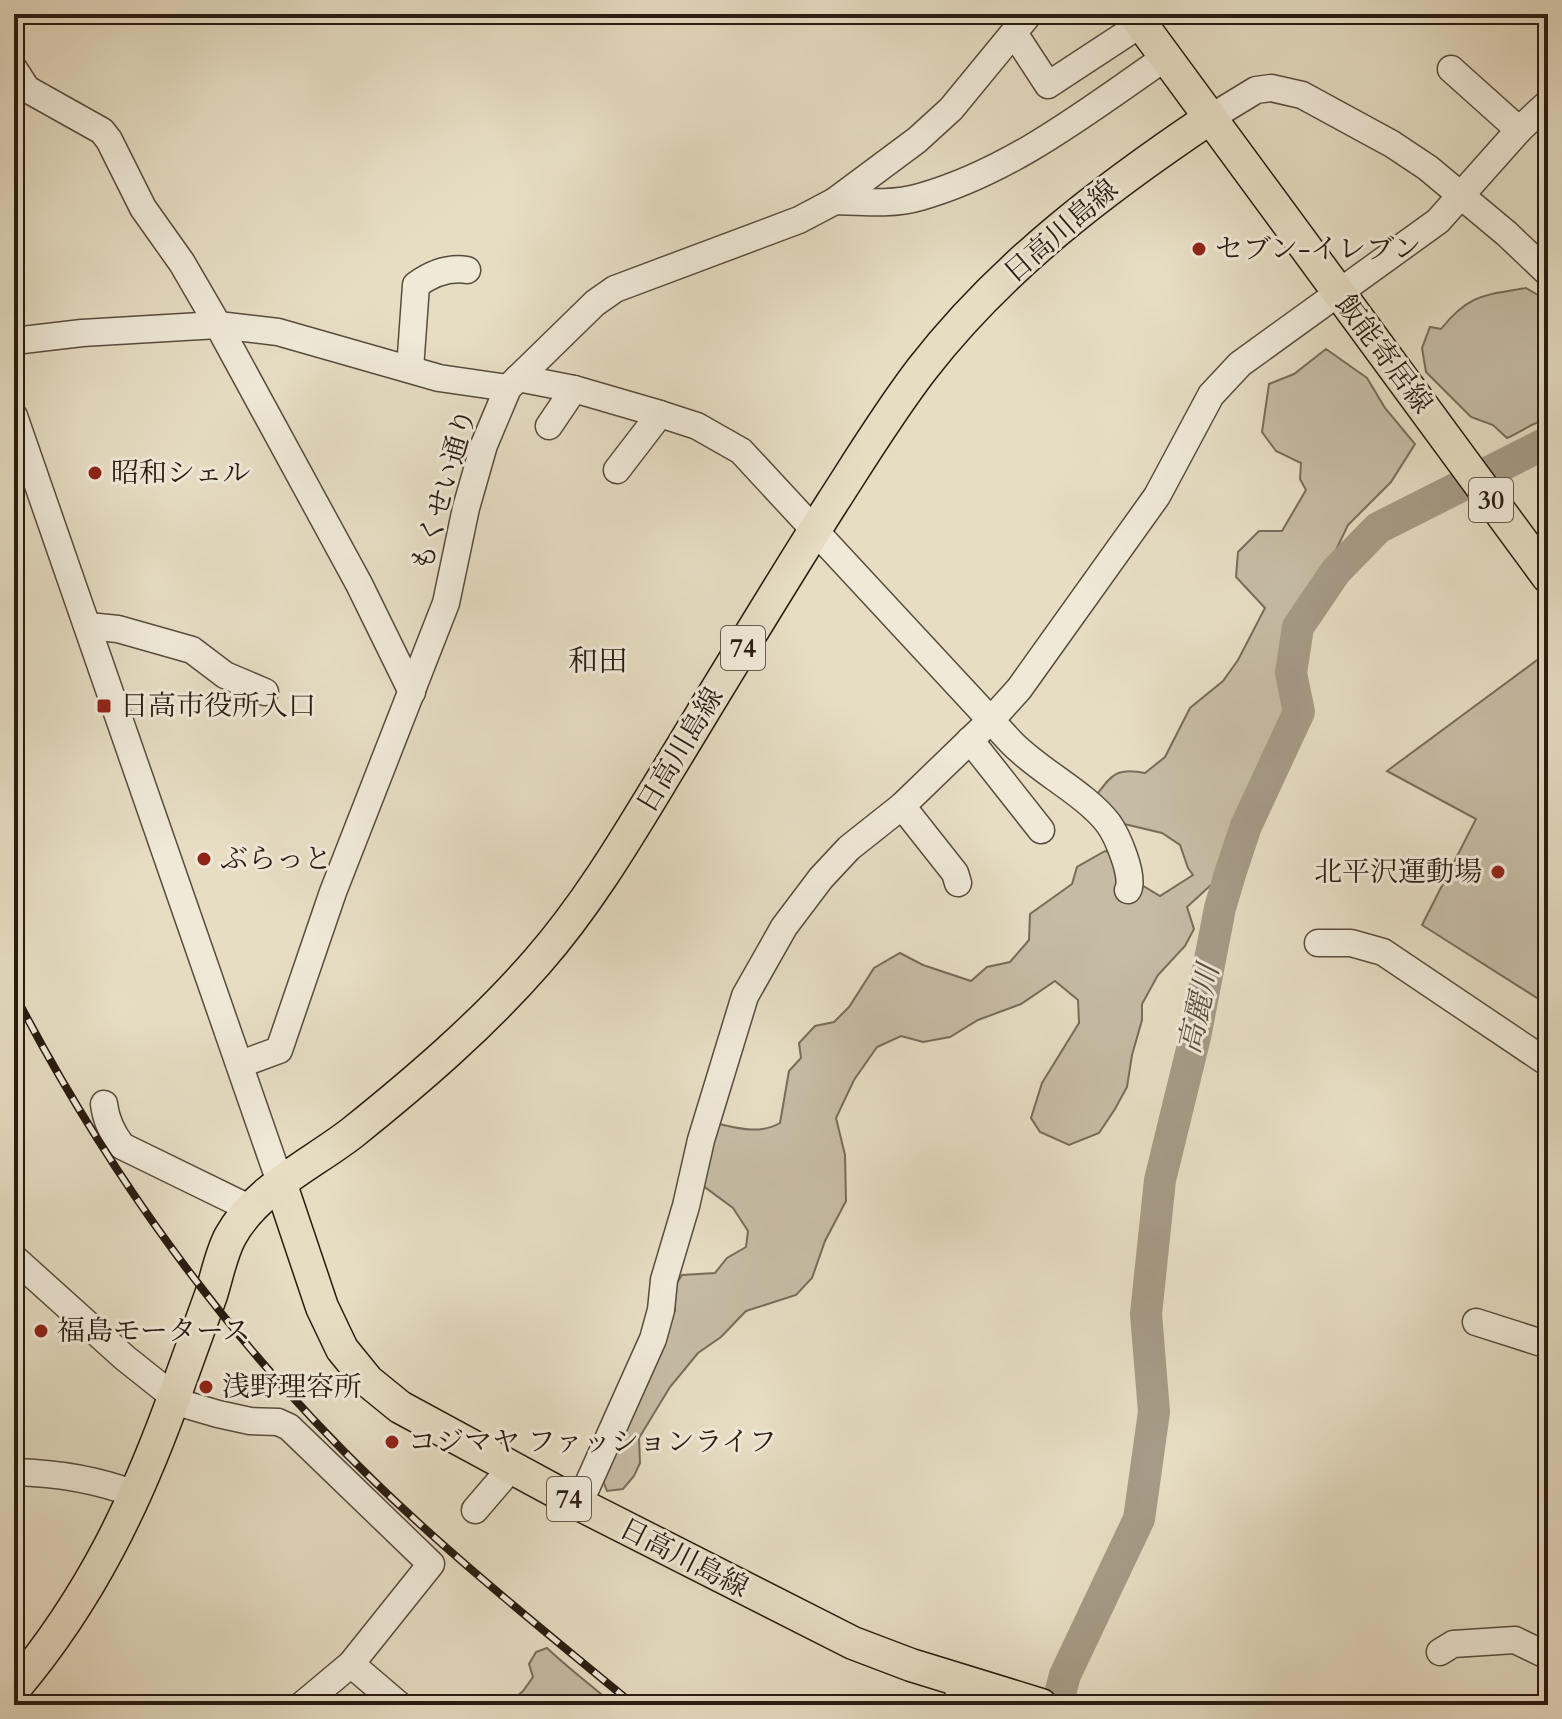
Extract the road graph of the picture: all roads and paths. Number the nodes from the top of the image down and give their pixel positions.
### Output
1 (1137, 19) edge
2 (1022, 24) edge
3 (1166, 57) junction
4 (14, 69) edge
5 (1451, 69) dead end
6 (1548, 103) edge
7 (1210, 118) junction
8 (1519, 130) junction
9 (1463, 196) junction
10 (835, 201) junction
11 (467, 270) dead end
12 (1548, 273) edge
13 (1339, 293) junction
14 (218, 325) junction
15 (14, 341) edge
16 (410, 369) junction
17 (513, 383) junction
18 (574, 389) junction
19 (660, 414) junction
20 (14, 416) edge
21 (549, 426) dead end
22 (617, 470) dead end
23 (815, 530) junction
24 (1548, 577) edge
25 (88, 626) junction
26 (265, 692) dead end
27 (412, 692) junction
28 (991, 720) junction
29 (970, 740) junction
30 (902, 806) junction
31 (1041, 830) dead end
32 (958, 883) dead end
33 (1128, 890) dead end
34 (1318, 943) dead end
35 (1548, 1063) edge
36 (241, 1064) junction
37 (104, 1104) dead end
38 (281, 1185) junction
39 (251, 1209) junction
40 (14, 1258) edge
41 (1476, 1322) dead end
42 (1548, 1345) edge
43 (174, 1397) junction
44 (511, 1468) junction
45 (14, 1472) edge
46 (137, 1495) junction
47 (579, 1504) junction
48 (475, 1510) dead end
49 (1440, 1652) dead end
50 (1548, 1656) edge
51 (351, 1664) junction
52 (14, 1689) edge
53 (965, 1690) edge
54 (302, 1705) edge
55 (399, 1705) edge
56 (1041, 1705) edge

1 - 2 street
1 - 3 main road, 飯能寄居線 / 30
2 - 10 street, もくせい通り
3 - 7 main road, 飯能寄居線 / 30
3 - 10 street
4 - 14 street
5 - 8 street
6 - 8 street
7 - 9 street
7 - 13 main road, 飯能寄居線 / 30
7 - 23 main road, 日高川島線 / 74
8 - 9 street
9 - 12 street
9 - 13 street
10 - 17 street, もくせい通り
11 - 16 street
13 - 24 main road, 飯能寄居線 / 30
13 - 28 street
14 - 15 street
14 - 16 street
14 - 27 street
16 - 17 street
17 - 18 street
17 - 27 street, もくせい通り
18 - 19 street
18 - 21 street
19 - 22 street
19 - 23 street
20 - 25 street
23 - 28 street
23 - 38 main road, 日高川島線 / 74
25 - 26 street
25 - 36 street
27 - 36 street, もくせい通り
28 - 29 street
28 - 33 street
29 - 30 street
29 - 31 street
30 - 32 street
30 - 47 street
34 - 35 street
36 - 38 street
37 - 39 street
38 - 39 main road, 日高川島線 / 74
38 - 44 main road, 日高川島線 / 74
39 - 43 main road, 日高川島線 / 74
40 - 43 street
41 - 42 street
43 - 46 main road, 日高川島線 / 74
43 - 51 street
44 - 47 main road, 日高川島線 / 74
44 - 48 street
45 - 46 street
46 - 52 main road, 日高川島線 / 74
47 - 53 main road, 日高川島線 / 74
49 - 50 street
51 - 54 street
51 - 55 street
53 - 56 main road, 日高川島線 / 74

